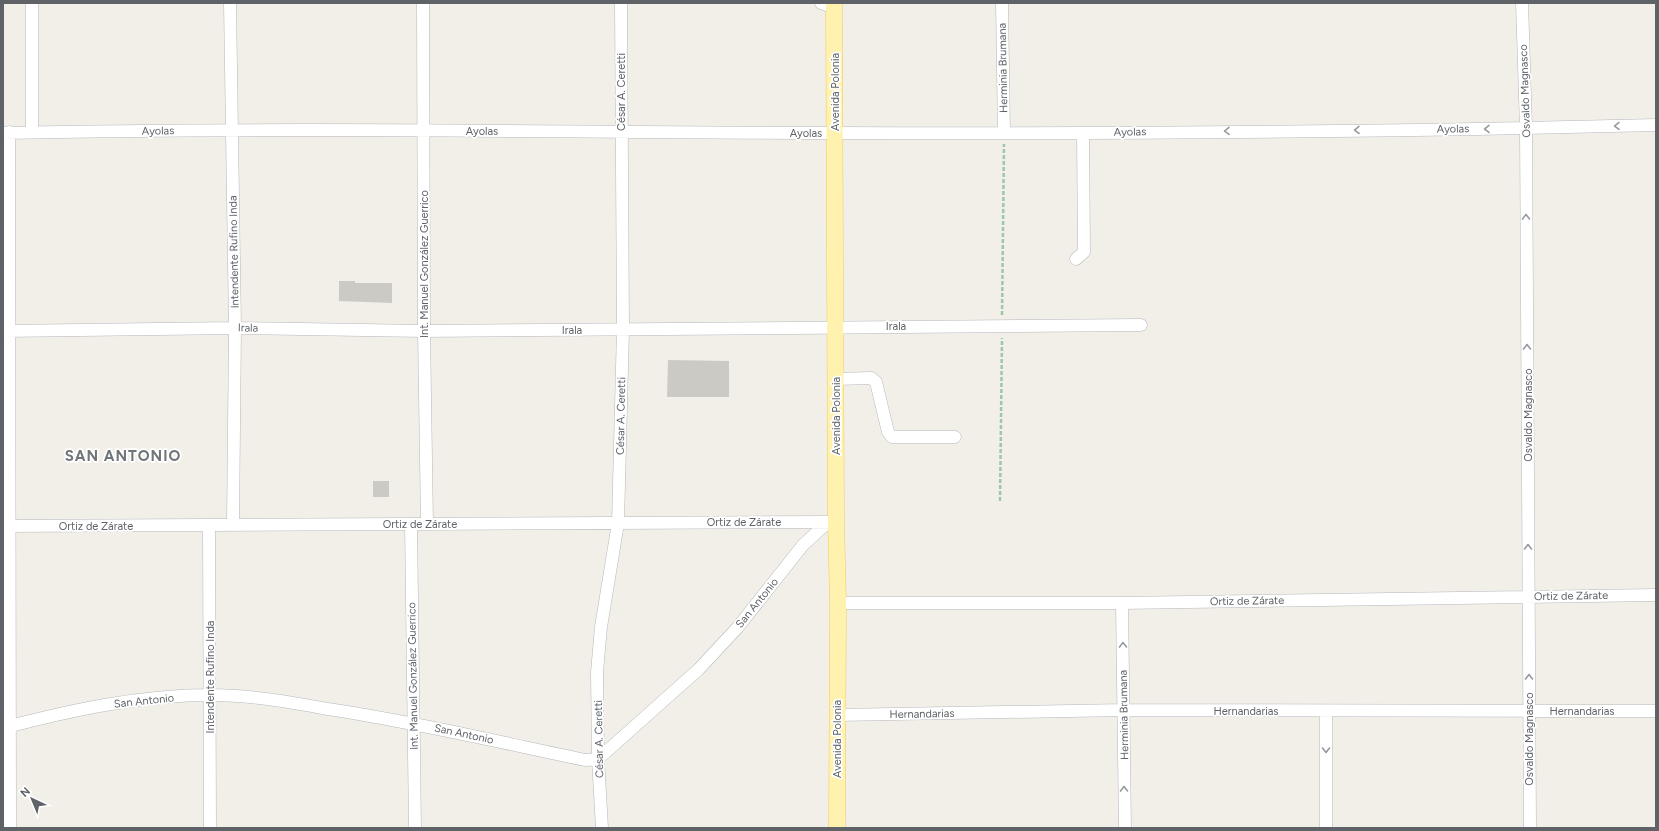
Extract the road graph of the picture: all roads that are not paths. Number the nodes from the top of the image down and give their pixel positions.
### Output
1 (32, 3) edge
2 (230, 3) edge
3 (423, 3) edge
4 (621, 3) edge
5 (1002, 3) edge
6 (1522, 3) edge
7 (830, 5) edge
8 (1656, 125) edge
9 (1526, 128) junction
10 (232, 130) junction
11 (424, 131) junction
12 (621, 131) junction
13 (6, 132) edge
14 (32, 132) junction
15 (835, 133) junction
16 (1004, 133) junction
17 (1083, 133) junction
18 (1076, 259) dead end
19 (1141, 324) dead end
20 (835, 326) junction
21 (235, 328) junction
22 (623, 330) junction
23 (6, 331) edge
24 (424, 331) junction
25 (836, 379) junction
26 (954, 437) dead end
27 (832, 522) junction
28 (618, 523) junction
29 (411, 524) junction
30 (427, 524) junction
31 (209, 525) junction
32 (233, 525) junction
33 (6, 526) edge
34 (1656, 595) edge
35 (1529, 597) junction
36 (838, 602) junction
37 (1122, 603) junction
38 (210, 695) junction
39 (1124, 710) junction
40 (1326, 711) junction
41 (1529, 711) junction
42 (1656, 711) edge
43 (837, 715) junction
44 (413, 723) junction
45 (6, 727) edge
46 (598, 759) junction
47 (10, 828) edge
48 (210, 828) edge
49 (414, 828) edge
50 (602, 828) edge
51 (837, 828) edge
52 (1125, 828) edge
53 (1326, 828) edge
54 (1530, 828) edge

1 - 14 street
2 - 10 street, Intendente Rufino Inda
3 - 11 street, Int. Manuel González Guerrico
4 - 12 street, César A. Ceretti
5 - 16 street, Herminia Brumana
6 - 9 street, Osvaldo Magnasco
7 - 15 main road, Avenida Polonia
8 -> 9 street, Ayolas
9 -> 17 street, Ayolas
35 -> 9 street, Osvaldo Magnasco
10 - 11 street, Ayolas
10 - 14 street, Ayolas
10 - 21 street, Intendente Rufino Inda
11 - 12 street, Ayolas
11 - 24 street, Int. Manuel González Guerrico
12 - 15 street, Ayolas
12 - 22 street, César A. Ceretti
13 - 14 street, Ayolas
13 - 23 street
15 - 16 street, Ayolas
15 - 20 main road, Avenida Polonia
16 - 17 street, Ayolas
17 - 18 street
19 - 20 street, Irala
20 - 22 street, Irala
20 - 25 main road, Avenida Polonia
21 - 23 street, Irala
21 - 24 street, Irala
21 - 32 street, Intendente Rufino Inda
22 - 24 street, Irala
22 - 28 street, César A. Ceretti
23 - 33 street
24 - 30 street, Int. Manuel González Guerrico
25 - 26 street
25 - 27 main road, Avenida Polonia
27 - 28 street, Ortiz de Zárate
27 - 36 main road, Avenida Polonia
27 - 46 street, San Antonio
28 - 30 street, Ortiz de Zárate
28 - 46 street, César A. Ceretti
29 - 30 street, Ortiz de Zárate
29 - 32 street, Ortiz de Zárate
29 - 44 street, Int. Manuel González Guerrico
31 - 32 street, Ortiz de Zárate
31 - 33 street, Ortiz de Zárate
31 - 38 street, Intendente Rufino Inda
33 - 45 street
34 - 35 street, Ortiz de Zárate
35 - 37 street, Ortiz de Zárate
41 -> 35 street, Osvaldo Magnasco
36 - 37 street, Ortiz de Zárate
36 - 43 main road, Avenida Polonia
39 -> 37 street, Herminia Brumana
38 - 44 street, San Antonio
38 - 45 street, San Antonio
38 - 48 street, Intendente Rufino Inda
39 - 40 street, Hernandarias
39 - 43 street, Hernandarias
52 -> 39 street, Herminia Brumana
40 - 41 street, Hernandarias
40 -> 53 street
41 - 42 street, Hernandarias
41 - 54 street, Osvaldo Magnasco
43 - 51 main road, Avenida Polonia
44 - 46 street, San Antonio
44 - 49 street, Int. Manuel González Guerrico
45 - 47 street
46 - 50 street, César A. Ceretti

